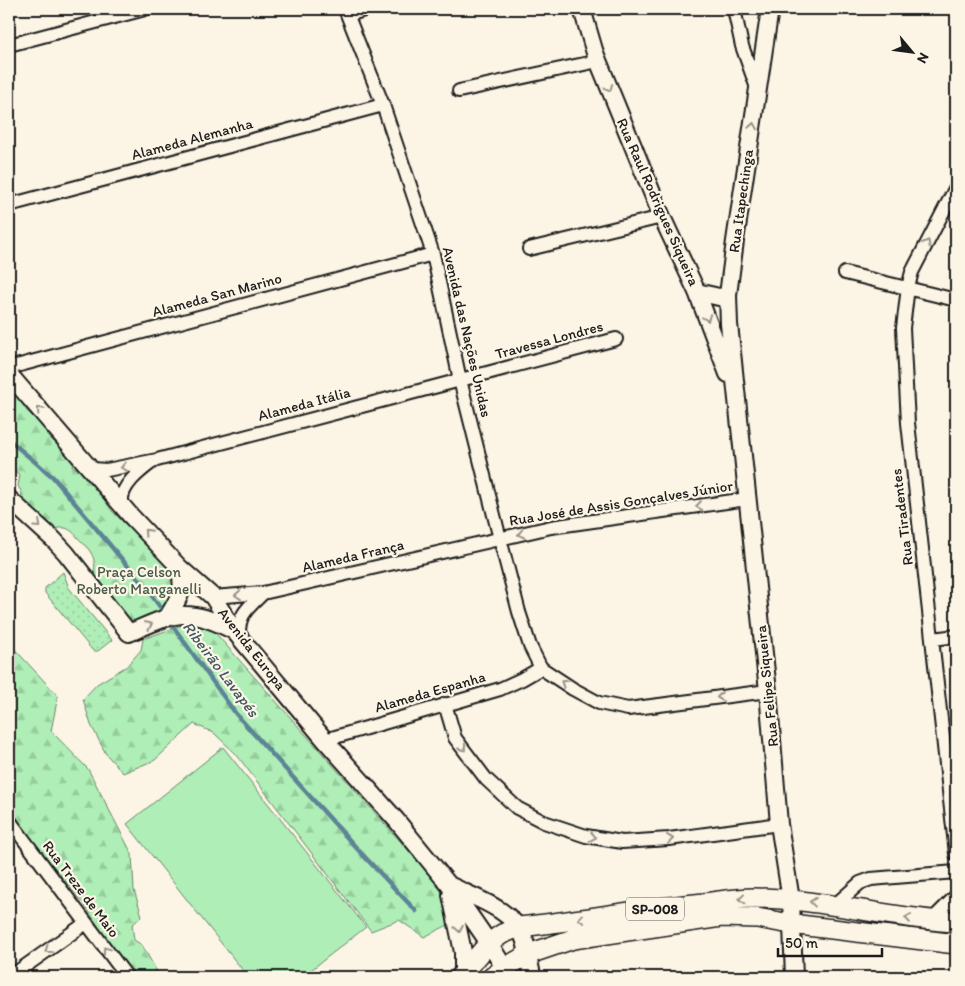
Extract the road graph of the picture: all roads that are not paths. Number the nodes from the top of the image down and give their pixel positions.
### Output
1 (145, 9) edge
2 (367, 9) edge
3 (582, 9) edge
4 (734, 9) edge
5 (770, 9) edge
6 (347, 12) edge
7 (9, 45) edge
8 (598, 61) junction
9 (758, 90) junction
10 (459, 91) dead end
11 (383, 105) junction
12 (956, 187) edge
13 (9, 205) edge
14 (662, 216) junction
15 (529, 249) dead end
16 (433, 254) junction
17 (845, 273) dead end
18 (908, 287) junction
19 (696, 292) junction
20 (728, 295) junction
21 (956, 300) edge
22 (616, 339) dead end
23 (9, 368) edge
24 (9, 374) edge
25 (460, 380) junction
26 (736, 394) junction
27 (156, 460) junction
28 (92, 469) junction
29 (9, 499) edge
30 (747, 499) junction
31 (122, 504) junction
32 (500, 539) junction
33 (180, 568) junction
34 (262, 593) junction
35 (213, 597) junction
36 (168, 616) junction
37 (237, 635) junction
38 (956, 636) edge
39 (933, 639) junction
40 (541, 668) junction
41 (768, 691) junction
42 (445, 704) junction
43 (325, 740) junction
44 (9, 820) edge
45 (779, 824) junction
46 (956, 854) edge
47 (956, 872) edge
48 (449, 885) junction
49 (956, 896) edge
50 (791, 900) junction
51 (835, 905) junction
52 (931, 921) junction
53 (956, 922) edge
54 (86, 923) junction
55 (791, 924) junction
56 (519, 927) junction
57 (490, 943) junction
58 (956, 944) edge
59 (529, 954) junction
60 (502, 974) edge
61 (462, 975) edge
62 (10, 977) edge
63 (127, 977) edge
64 (534, 977) edge
65 (794, 977) edge

1 - 7 street
2 - 6 street
3 - 8 street, Rua Raul Rodrigues Siqueira
4 - 9 street
5 - 9 street, Rua Itapechinga
6 - 11 street, Avenida das Nações Unidas
8 - 10 street
8 -> 14 street, Rua Raul Rodrigues Siqueira
20 -> 9 street, Rua Itapechinga
11 - 13 street, Alameda Alemanha
11 - 16 street, Avenida das Nações Unidas
18 -> 12 street, Rua Tiradentes
14 - 15 street
14 - 19 street, Rua Raul Rodrigues Siqueira
16 - 23 street, Alameda San Marino
16 - 25 street, Avenida das Nações Unidas
17 - 18 street
18 - 21 street
18 - 39 street, Rua Tiradentes
19 - 20 street
19 -> 26 street, Rua Raul Rodrigues Siqueira
20 - 26 street, Rua Itapechinga
22 - 25 street, Travessa Londres
28 -> 24 street, Avenida Europa
25 - 27 street, Alameda Itália
25 - 32 street, Avenida das Nações Unidas
26 - 30 street, Rua Felipe Siqueira
27 -> 28 street, Alameda Itália
27 - 31 street, Alameda Itália
28 - 31 street, Avenida Europa
29 -> 36 street
30 -> 32 street, Rua José de Assis Gonçalves Júnior
30 - 41 street, Rua Felipe Siqueira
33 -> 31 street, Avenida Europa
32 - 34 street, Alameda França
32 - 40 street, Avenida das Nações Unidas
33 - 35 street, Avenida Europa
33 - 36 street
34 -> 35 street, Alameda França
34 - 37 street
35 - 37 street, Avenida Europa
36 - 37 street
37 - 43 street, Avenida Europa
38 - 39 street
39 - 46 street, Rua Tiradentes
41 -> 40 street
40 - 42 street, Alameda Espanha
41 - 45 street, Rua Felipe Siqueira
42 - 43 street, Alameda Espanha
42 -> 45 street
43 - 48 street, Avenida Europa
44 - 54 street, Rua Treze de Maio
45 - 50 street, Rua Felipe Siqueira
47 - 51 street
48 - 56 street, Avenida Europa
48 - 57 street, Avenida Europa
48 -> 61 street, Avenida Europa
49 - 52 street
51 -> 50 main road, SP-008
50 - 55 street, Rua Felipe Siqueira
50 -> 56 main road, SP-008
52 -> 51 main road, SP-008
52 - 53 main road, SP-008
54 -> 62 street
63 -> 54 street, Rua Treze de Maio
55 - 58 main road, SP-008
55 - 59 main road, SP-008
55 - 65 street, Rua Felipe Siqueira
56 - 57 main road, SP-008
56 - 59 street
57 - 60 street, Avenida Europa
57 - 61 main road, SP-008
59 - 60 main road, SP-008
59 - 64 street

